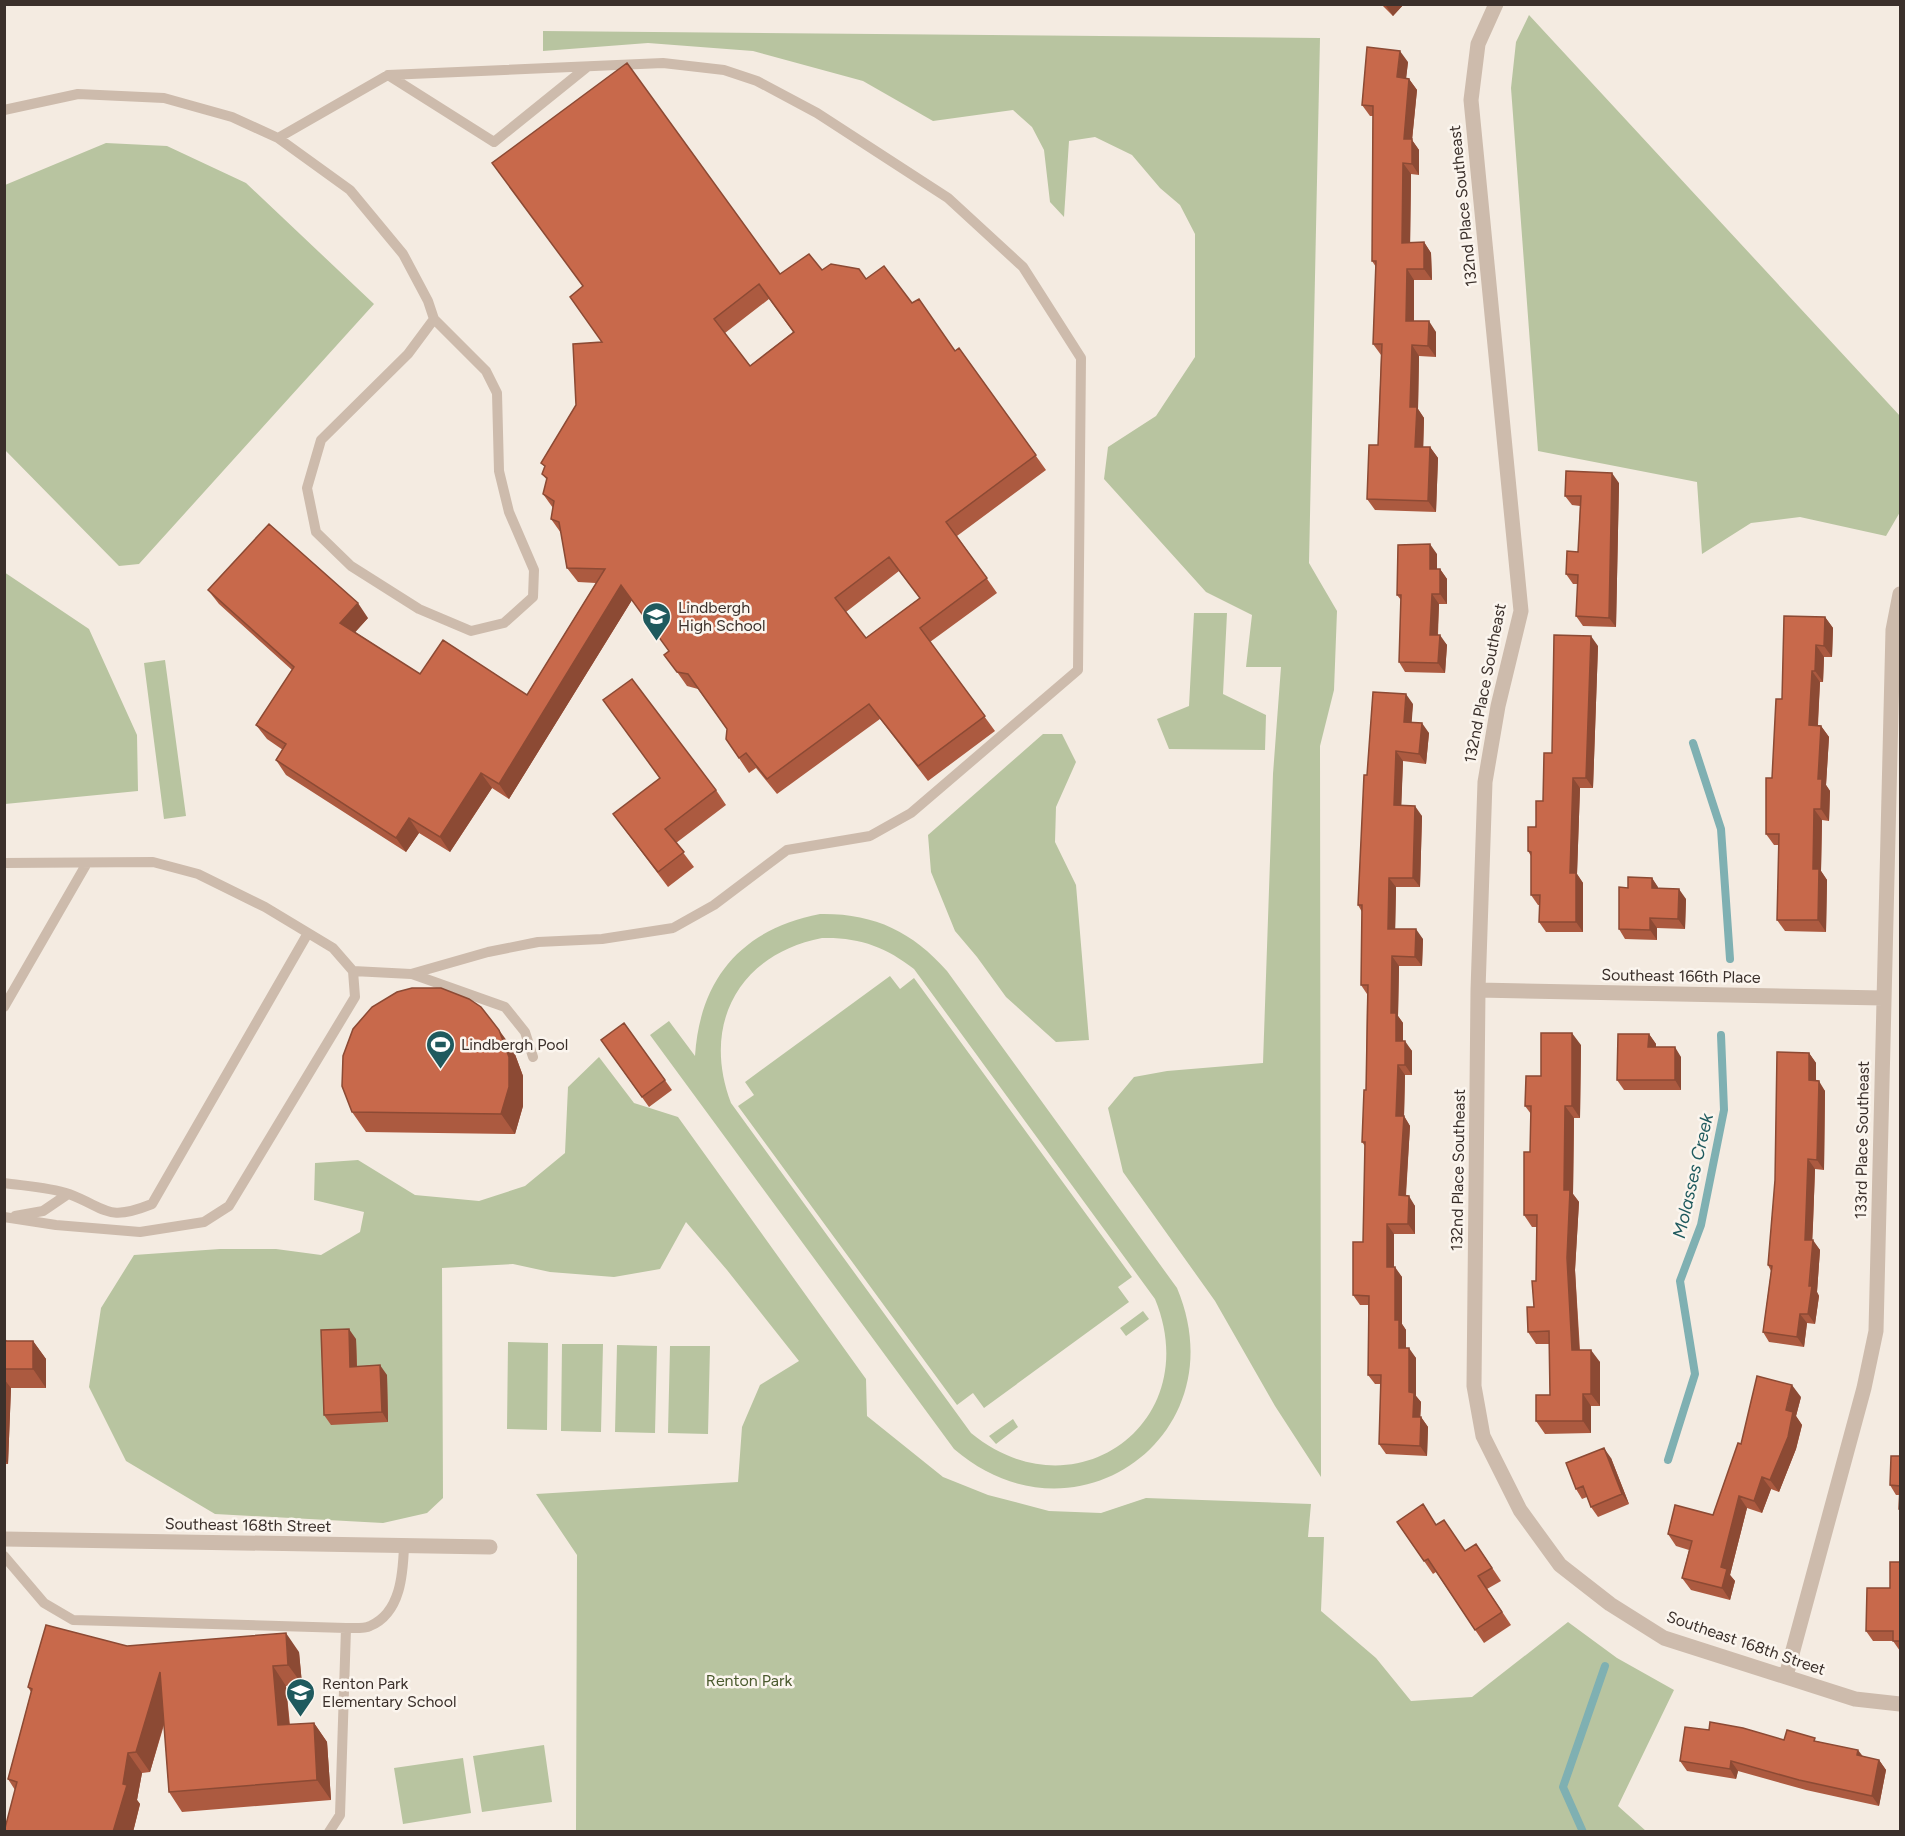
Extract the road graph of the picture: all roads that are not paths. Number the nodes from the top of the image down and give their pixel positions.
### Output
1 (1496, 4) edge
2 (587, 67) junction
3 (388, 75) junction
4 (4, 110) edge
5 (278, 138) junction
6 (434, 319) junction
7 (1900, 594) edge
8 (87, 862) junction
9 (4, 863) edge
10 (308, 933) junction
11 (353, 971) junction
12 (411, 974) junction
13 (1478, 990) junction
14 (1883, 998) junction
15 (4, 1007) edge
16 (533, 1057) dead end
17 (4, 1183) edge
18 (68, 1194) junction
19 (5, 1217) edge
20 (1520, 1510) joint
21 (4, 1539) edge
22 (404, 1546) junction
23 (490, 1547) dead end
24 (4, 1556) edge
25 (346, 1628) junction
26 (1786, 1676) junction
27 (1900, 1704) edge
28 (328, 1832) edge

1 - 13 street, 132nd Place Southeast
2 - 3 lane
2 - 3 lane
2 - 12 lane
3 - 5 lane
4 - 5 lane
5 - 6 lane
6 - 6 lane
7 - 14 street, 133rd Place Southeast
8 - 9 lane
8 - 10 lane
8 - 15 lane
10 - 11 lane
10 - 18 lane
11 - 12 lane
11 - 19 lane
12 - 16 lane
13 - 14 street, Southeast 166th Place
13 - 20 street, 132nd Place Southeast
14 - 26 street, 133rd Place Southeast
17 - 18 lane
18 - 19 lane
20 - 26 street, Southeast 168th Street
21 - 22 street, Southeast 168th Street
22 - 23 street, Southeast 168th Street
22 - 25 lane
24 - 25 lane
25 - 28 lane
26 - 27 street, Southeast 168th Street

